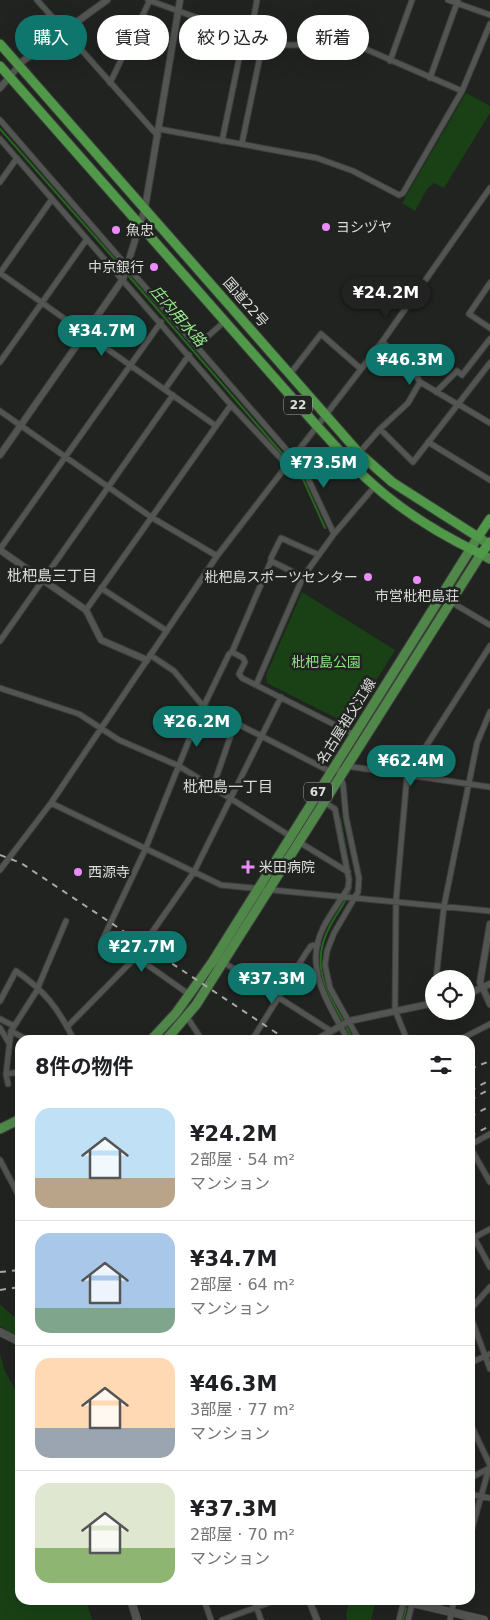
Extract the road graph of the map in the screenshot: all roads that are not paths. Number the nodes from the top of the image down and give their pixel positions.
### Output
1 (37, 0) edge
2 (107, 0) edge
3 (180, 0) edge
4 (257, 0) edge
5 (412, 0) edge
6 (448, 0) edge
7 (148, 1) edge
8 (457, 2) edge
9 (178, 12) junction
10 (50, 15) edge
11 (86, 15) edge
12 (187, 15) edge
13 (253, 15) edge
14 (490, 15) edge
15 (490, 24) edge
16 (0, 44) edge
17 (287, 44) edge
18 (87, 56) edge
19 (27, 60) edge
20 (241, 60) edge
21 (259, 60) edge
22 (390, 62) junction
23 (0, 66) edge
24 (19, 66) junction
25 (9, 77) junction
26 (430, 78) junction
27 (110, 82) junction
28 (0, 88) edge
29 (462, 91) junction
30 (0, 120) edge
31 (159, 129) junction
32 (158, 136) junction
33 (0, 139) edge
34 (222, 141) junction
35 (242, 143) junction
36 (17, 158) junction
37 (0, 182) edge
38 (490, 188) edge
39 (52, 199) junction
40 (145, 208) junction
41 (141, 225) junction
42 (87, 239) junction
43 (128, 268) junction
44 (0, 273) edge
45 (123, 280) junction
46 (490, 283) edge
47 (42, 303) junction
48 (225, 321) junction
49 (161, 322) junction
50 (490, 328) edge
51 (86, 333) junction
52 (490, 339) edge
53 (382, 342) junction
54 (197, 346) junction
55 (189, 355) junction
56 (0, 362) edge
57 (490, 363) edge
58 (130, 365) junction
59 (361, 369) junction
60 (290, 374) junction
61 (420, 382) junction
62 (165, 390) junction
63 (436, 392) junction
64 (173, 395) junction
65 (458, 404) junction
66 (231, 405) junction
67 (0, 411) edge
68 (325, 414) junction
69 (490, 423) edge
70 (21, 426) junction
71 (216, 426) junction
72 (317, 426) junction
73 (380, 429) junction
74 (428, 442) junction
75 (359, 453) junction
76 (0, 455) edge
77 (66, 457) junction
78 (292, 458) junction
79 (287, 464) junction
80 (490, 480) edge
81 (375, 486) junction
82 (108, 487) junction
83 (151, 517) junction
84 (490, 519) edge
85 (334, 534) junction
86 (478, 537) junction
87 (490, 544) edge
88 (0, 549) edge
89 (471, 549) junction
90 (481, 554) junction
91 (319, 555) junction
92 (217, 556) junction
93 (490, 559) edge
94 (272, 561) junction
95 (302, 577) junction
96 (43, 580) junction
97 (102, 588) junction
98 (451, 602) junction
99 (86, 610) junction
100 (490, 625) edge
101 (167, 631) junction
102 (0, 641) edge
103 (490, 646) edge
104 (232, 652) junction
105 (148, 658) junction
106 (256, 685) junction
107 (0, 688) edge
108 (281, 697) junction
109 (203, 706) junction
110 (490, 712) edge
111 (235, 723) junction
112 (102, 728) junction
113 (354, 734) junction
114 (261, 736) junction
115 (364, 740) junction
116 (336, 764) junction
117 (179, 766) junction
118 (347, 766) junction
119 (331, 772) junction
120 (407, 776) junction
121 (340, 777) junction
122 (470, 784) junction
123 (213, 787) junction
124 (490, 787) edge
125 (230, 798) junction
126 (324, 802) junction
127 (51, 803) junction
128 (290, 836) junction
129 (299, 842) junction
130 (145, 850) junction
131 (0, 870) edge
132 (194, 872) junction
133 (348, 872) junction
134 (257, 888) junction
135 (268, 890) junction
136 (344, 897) junction
137 (354, 897) junction
138 (396, 901) junction
139 (444, 906) junction
140 (490, 911) edge
141 (66, 921) dead end
142 (490, 924) edge
143 (105, 935) junction
144 (102, 942) dead end
145 (318, 944) junction
146 (136, 956) junction
147 (223, 962) junction
148 (437, 970) edge
149 (490, 984) edge
150 (38, 987) junction
151 (482, 988) junction
152 (475, 991) edge
153 (190, 994) junction
154 (278, 998) junction
155 (0, 1001) edge
156 (425, 1004) edge
157 (490, 1004) edge
158 (395, 1010) junction
159 (187, 1017) junction
160 (0, 1019) edge
161 (344, 1023) junction
162 (490, 1024) edge
163 (67, 1027) junction
164 (0, 1028) edge
165 (13, 1028) junction
166 (331, 1031) junction
167 (22, 1035) edge
168 (71, 1035) edge
169 (156, 1035) edge
170 (171, 1035) edge
171 (199, 1035) edge
172 (255, 1035) edge
173 (324, 1035) edge
174 (347, 1035) edge
175 (355, 1035) edge
176 (405, 1035) edge
177 (469, 1035) edge
178 (9, 1044) junction
179 (15, 1073) edge
180 (6, 1074) junction
181 (8, 1084) dead end
182 (15, 1120) edge
183 (1, 1126) edge
184 (490, 1134) edge
185 (475, 1143) edge
186 (475, 1155) edge
187 (1, 1162) edge
188 (490, 1182) edge
189 (15, 1189) edge
190 (490, 1229) edge
191 (475, 1237) edge
192 (475, 1244) edge
193 (490, 1267) edge
194 (490, 1287) edge
195 (475, 1304) edge
196 (475, 1327) edge
197 (0, 1332) edge
198 (15, 1340) edge
199 (487, 1355) edge
200 (475, 1361) edge
201 (490, 1369) edge
202 (475, 1434) edge
203 (490, 1467) edge
204 (475, 1475) edge
205 (475, 1495) edge
206 (480, 1496) junction
207 (490, 1498) edge
208 (475, 1516) edge
209 (133, 1605) edge
210 (206, 1605) edge
211 (262, 1605) edge
212 (311, 1605) edge
213 (402, 1605) edge
214 (412, 1605) edge
215 (421, 1605) edge
216 (257, 1607) junction
217 (451, 1616) edge
218 (138, 1620) edge
219 (211, 1620) edge
220 (222, 1620) edge
221 (261, 1620) edge
222 (317, 1620) edge
223 (399, 1620) edge
224 (408, 1620) edge
225 (484, 1620) edge

1 - 10 street
2 - 11 street
3 - 9 street
4 - 13 street
5 - 22 street
6 - 8 street
7 - 9 street
7 - 27 street
8 - 14 street
8 - 26 street
9 - 12 street
9 - 31 street
15 - 29 street
16 - 24 highway, 国道22号 / 22
17 - 22 street
18 - 27 street
19 - 24 street
20 - 34 street
21 - 35 street
22 - 26 street
23 - 25 highway, 国道22号 / 22
24 - 25 street
24 - 40 highway, 国道22号 / 22
25 - 28 street
25 - 41 highway, 国道22号 / 22
26 - 29 street
27 - 32 street
29 - 35 street
30 - 43 street
31 - 32 street
31 - 34 street
32 - 40 street
33 - 36 street
34 - 35 street
36 - 37 street
36 - 39 street
38 - 53 street
39 - 42 street
39 - 44 street
40 - 41 street
40 - 60 highway, 国道22号 / 22
41 - 43 street
41 - 48 highway, 国道22号 / 22
42 - 45 street
42 - 47 street
43 - 45 street
43 - 54 street
44 - 47 street
45 - 49 street
45 - 51 street
46 - 50 street
47 - 51 street
47 - 56 street
48 - 54 street
48 - 72 highway, 国道22号 / 22
49 - 55 street
49 - 58 street
51 - 58 street
51 - 70 street
52 - 63 street
53 - 59 street
53 - 61 street
54 - 78 street
55 - 62 street
55 - 66 street
57 - 65 street
58 - 62 street
58 - 77 street
59 - 60 street
59 - 68 street
60 - 68 highway, 国道22号 / 22
61 - 63 street
61 - 73 street
62 - 64 street
63 - 65 street
64 - 71 street
64 - 82 street
65 - 69 street
65 - 74 street
66 - 71 street
66 - 79 street
67 - 70 street
68 - 72 street
68 - 75 highway, 国道22号 / 22
70 - 76 street
70 - 77 street
71 - 83 street
72 - 78 street
72 - 81 highway, 国道22号 / 22
73 - 74 street
73 - 75 street
74 - 80 street
75 - 86 highway, 国道22号 / 22
77 - 82 street
77 - 88 street
78 - 79 street
78 - 85 street
79 - 92 street
81 - 85 street
81 - 89 highway, 国道22号 / 22
82 - 83 street
82 - 96 street
83 - 92 street
83 - 97 street
84 - 86 highway
85 - 91 street
86 - 87 main road
86 - 89 main road, 名古屋祖父江線 / 67
87 - 90 highway
88 - 96 street
89 - 90 highway, 国道22号 / 22
89 - 113 main road, 名古屋祖父江線 / 67
90 - 93 main road
90 - 98 main road, 名古屋祖父江線 / 67
91 - 94 street
91 - 95 street
92 - 101 street
94 - 95 street
94 - 104 street
95 - 106 street
96 - 99 street
96 - 102 street
97 - 99 street
97 - 101 street
98 - 100 street
98 - 115 main road, 名古屋祖父江線 / 67
99 - 105 street
101 - 105 street
103 - 120 street
104 - 106 street
104 - 109 street
105 - 109 street
105 - 112 street
106 - 108 street
107 - 112 street
108 - 113 street
108 - 114 street
109 - 111 street
109 - 117 street
110 - 122 street
111 - 114 street
111 - 123 street
112 - 117 street
112 - 127 street
113 - 115 street
113 - 116 main road, 名古屋祖父江線 / 67
114 - 119 street
114 - 125 street
115 - 118 main road, 名古屋祖父江線 / 67
116 - 118 street
116 - 119 main road, 名古屋祖父江線 / 67
116 - 121 street
117 - 123 street
117 - 130 street
118 - 120 street
118 - 121 main road, 名古屋祖父江線 / 67
119 - 128 main road, 名古屋祖父江線 / 67
120 - 122 street
120 - 138 street
121 - 126 main road, 名古屋祖父江線 / 67
121 - 137 street
122 - 124 street
122 - 139 street
123 - 125 street
125 - 128 street
125 - 132 street
126 - 129 main road, 名古屋祖父江線 / 67
126 - 133 street
127 - 130 street
127 - 131 street
128 - 134 main road, 名古屋祖父江線 / 67
129 - 133 street
129 - 135 main road, 名古屋祖父江線 / 67
130 - 132 street
130 - 143 street
132 - 134 street
132 - 146 street
133 - 136 street
134 - 135 street
134 - 153 main road, 名古屋祖父江線 / 67
135 - 136 street
135 - 147 main road, 名古屋祖父江線 / 67
136 - 137 street
136 - 145 street
137 - 138 street
137 - 161 street
138 - 139 street
138 - 158 street
139 - 140 street
139 - 148 street
141 - 150 street
142 - 151 street
143 - 144 street
143 - 146 street
145 - 154 street
145 - 161 street
146 - 153 street
146 - 163 street
147 - 154 street
147 - 159 main road, 名古屋祖父江線 / 67
149 - 151 street
150 - 155 street
150 - 163 street
150 - 165 street
151 - 152 street
151 - 157 street
153 - 169 main road, 名古屋祖父江線 / 67
154 - 166 street
154 - 172 street
156 - 158 street
158 - 161 street
158 - 176 street
159 - 170 main road, 名古屋祖父江線 / 67
159 - 171 street
160 - 165 street
161 - 166 street
161 - 174 street
161 - 175 street
162 - 177 street
163 - 168 street
164 - 178 street
165 - 167 street
165 - 178 street
166 - 173 street
178 - 180 street
179 - 180 street
180 - 181 street
182 - 183 main road
184 - 185 street
186 - 188 street
187 - 189 street
190 - 191 street
192 - 193 street
194 - 195 street
196 - 199 street
197 - 198 main road
199 - 200 street
199 - 201 street
202 - 203 street
203 - 204 street
203 - 206 street
205 - 206 street
206 - 207 street
206 - 208 street
209 - 218 main road
210 - 219 street
211 - 216 street
212 - 222 street
213 - 223 street
214 - 224 street
215 - 217 main road
216 - 220 street
216 - 221 street
217 - 225 main road

